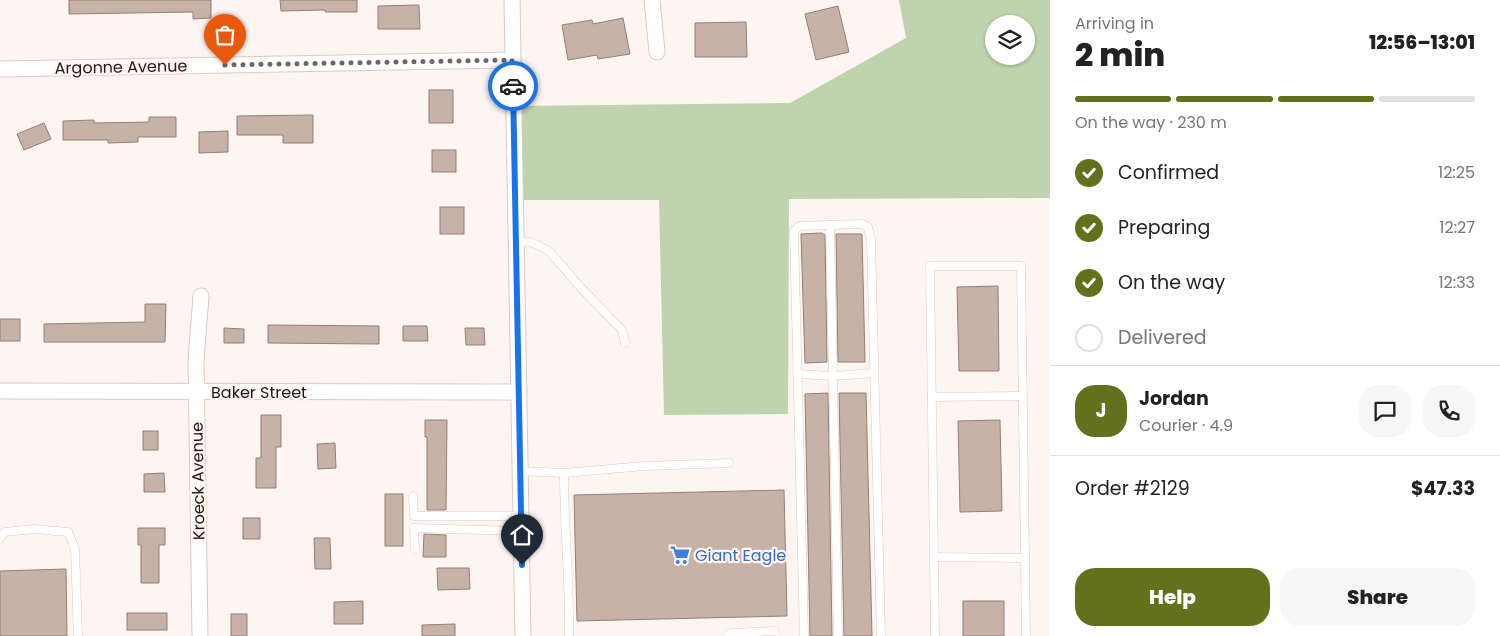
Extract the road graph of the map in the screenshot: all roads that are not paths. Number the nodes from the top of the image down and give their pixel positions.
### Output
1 (512, 0) edge
2 (652, 0) edge
3 (657, 52) dead end
4 (512, 60) junction
5 (0, 68) edge
6 (830, 225) junction
7 (517, 242) junction
8 (201, 296) dead end
9 (625, 343) dead end
10 (797, 374) junction
11 (874, 374) junction
12 (833, 376) junction
13 (0, 392) edge
14 (197, 392) junction
15 (519, 392) junction
16 (1023, 396) junction
17 (932, 397) junction
18 (729, 463) dead end
19 (520, 471) junction
20 (564, 473) junction
21 (413, 496) dead end
22 (414, 516) junction
23 (521, 524) junction
24 (414, 528) junction
25 (0, 538) edge
26 (414, 550) dead end
27 (934, 557) junction
28 (1025, 558) junction
29 (775, 631) dead end
30 (765, 634) edge
31 (729, 635) edge
32 (78, 636) edge
33 (200, 636) edge
34 (523, 636) edge
35 (569, 636) edge
36 (804, 636) edge
37 (838, 636) edge
38 (882, 636) edge
39 (935, 636) edge
40 (1026, 636) edge

1 - 4 street
2 - 3 street
4 - 5 street, Argonne Avenue
4 - 7 street
6 - 10 lane
6 - 11 lane
6 - 12 lane
7 - 9 lane
7 - 15 street
8 - 14 street, Kroeck Avenue
10 - 12 lane
10 - 36 lane
11 - 12 lane
11 - 38 lane
12 - 37 lane
13 - 14 street, Baker Street
14 - 15 street, Baker Street
14 - 33 street, Kroeck Avenue
15 - 19 street
16 - 17 lane
16 - 17 lane
16 - 28 lane
17 - 27 lane
18 - 20 lane
19 - 20 lane
19 - 23 street
20 - 35 lane
21 - 22 lane
22 - 23 lane
22 - 24 lane
23 - 24 lane
23 - 34 street
24 - 26 lane
25 - 32 lane
27 - 28 lane
27 - 39 lane
28 - 40 lane
29 - 30 lane
30 - 31 lane

